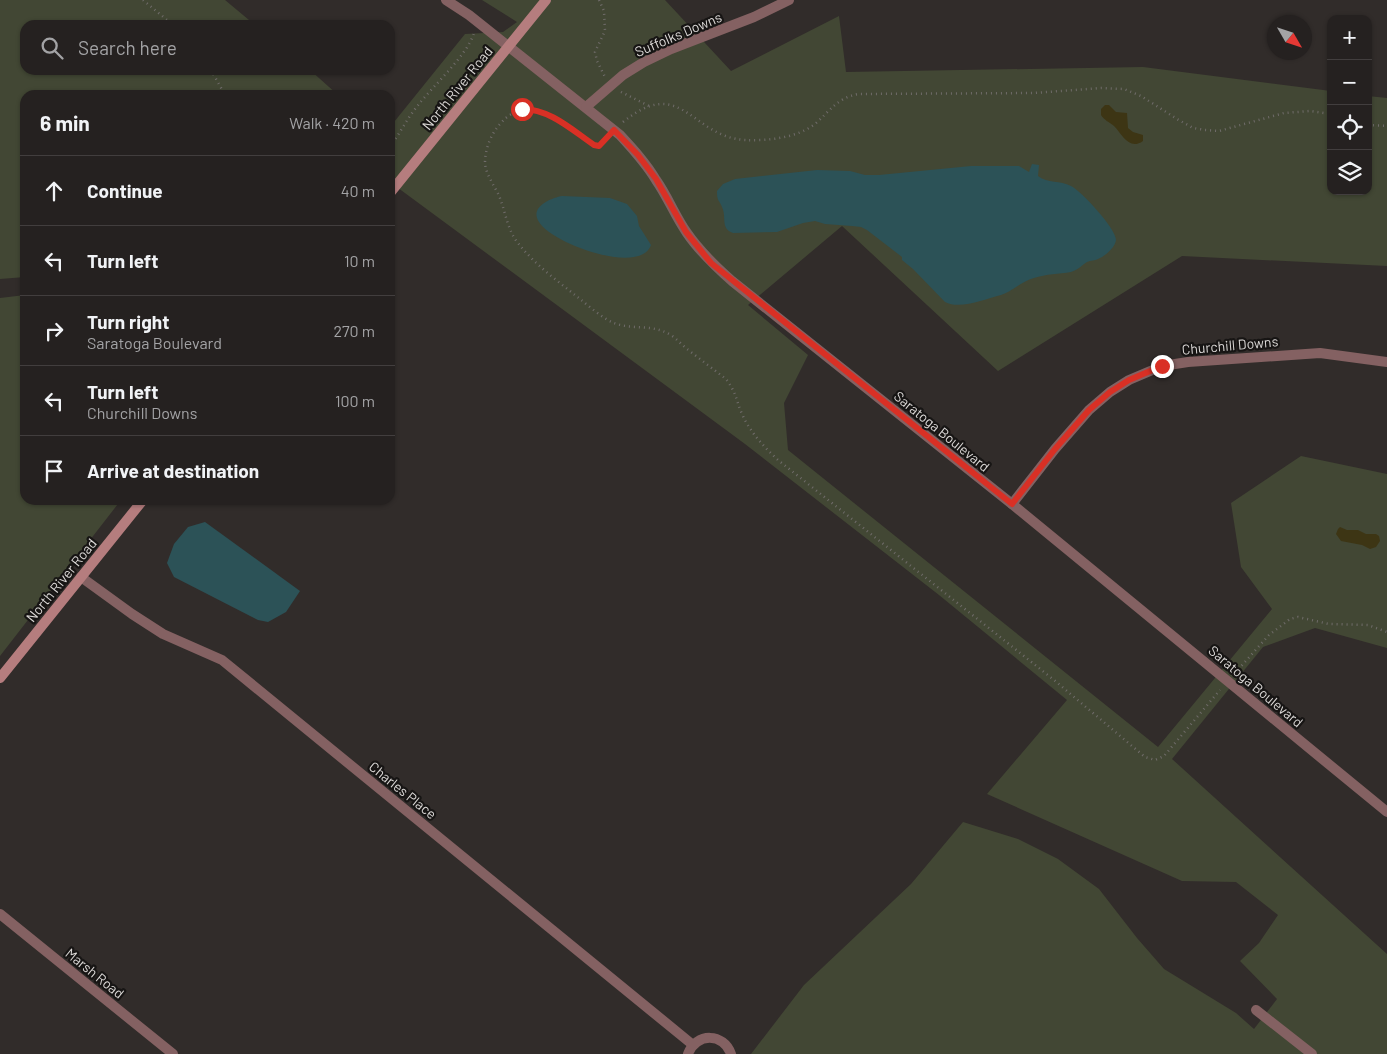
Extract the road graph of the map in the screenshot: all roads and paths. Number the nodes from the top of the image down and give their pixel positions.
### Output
1 (143, 0) edge
2 (446, 0) edge
3 (546, 0) edge
4 (599, 0) edge
5 (789, 0) edge
6 (167, 20) edge
7 (477, 22) junction
8 (509, 46) junction
9 (214, 75) edge
10 (610, 86) junction
11 (222, 90) edge
12 (648, 106) junction
13 (586, 107) junction
14 (1327, 113) edge
15 (1372, 125) edge
16 (1387, 126) edge
17 (614, 130) junction
18 (395, 139) edge
19 (395, 187) edge
20 (1387, 362) edge
21 (1012, 504) junction
22 (139, 505) edge
23 (81, 577) junction
24 (1387, 632) edge
25 (0, 678) edge
26 (1228, 681) junction
27 (1387, 812) edge
28 (0, 914) edge
29 (1256, 1010) dead end
30 (691, 1049) edge
31 (173, 1054) edge
32 (732, 1054) edge
33 (1312, 1054) edge

1 - 6 path
2 - 7 street, Saratoga Boulevard
3 - 8 street, North River Road
4 - 10 path
5 - 10 street, Suffolks Downs
7 - 8 street, Saratoga Boulevard
7 - 18 path
8 - 13 street, Saratoga Boulevard
8 - 19 street, North River Road
9 - 11 path
10 - 12 path
10 - 13 street, Suffolks Downs
12 - 14 path
12 - 17 path
13 - 17 street, Saratoga Boulevard
15 - 16 path
17 - 21 street, Saratoga Boulevard
17 - 26 path
20 - 21 street, Churchill Downs
21 - 26 street, Saratoga Boulevard
22 - 23 street, North River Road
23 - 25 street, North River Road
23 - 30 street, Charles Place
24 - 26 path
26 - 27 street, Saratoga Boulevard
28 - 31 street, Marsh Road
29 - 33 street
30 - 32 street, Charles Place

